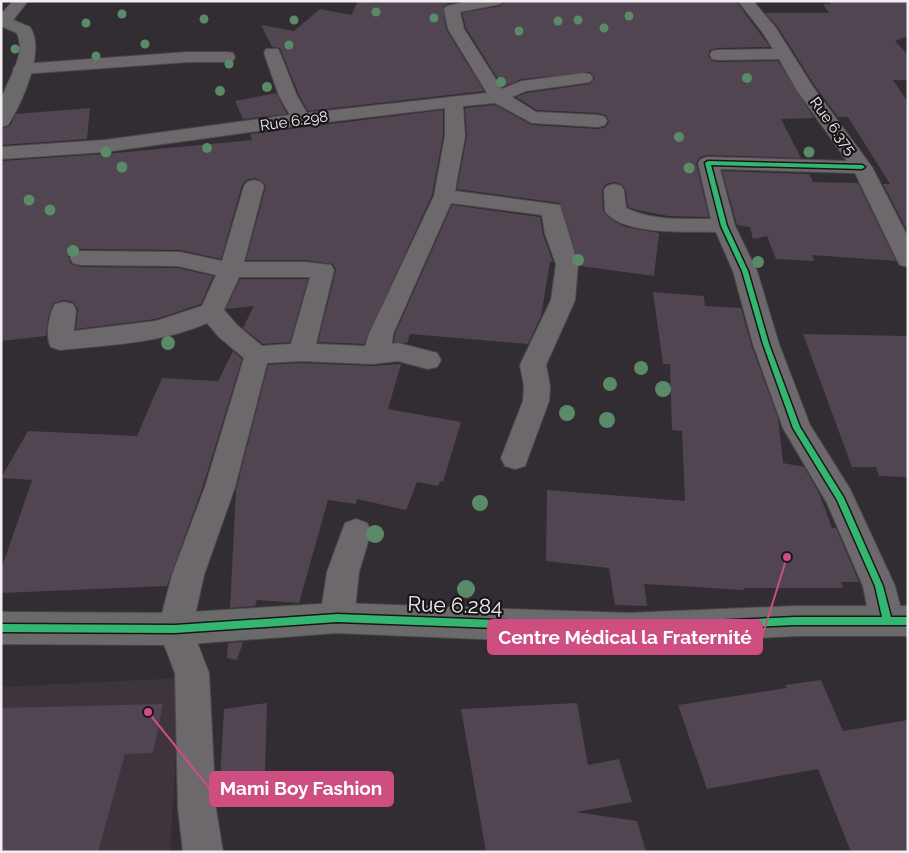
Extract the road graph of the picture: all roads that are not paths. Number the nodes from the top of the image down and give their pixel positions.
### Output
1 (21, 1) edge
2 (496, 1) edge
3 (745, 1) edge
4 (2, 20) edge
5 (272, 53) dead end
6 (784, 54) junction
7 (718, 55) dead end
8 (227, 57) dead end
9 (22, 69) junction
10 (584, 78) dead end
11 (498, 97) junction
12 (454, 102) junction
13 (302, 119) junction
14 (1, 121) edge
15 (598, 121) dead end
16 (1, 152) edge
17 (862, 167) junction
18 (254, 186) dead end
19 (614, 190) dead end
20 (444, 196) junction
21 (724, 226) junction
22 (81, 258) dead end
23 (908, 260) edge
24 (231, 268) junction
25 (64, 310) dead end
26 (211, 311) junction
27 (301, 352) junction
28 (257, 355) junction
29 (372, 355) junction
30 (428, 360) dead end
31 (515, 458) dead end
32 (356, 532) dead end
33 (337, 618) junction
34 (898, 621) edge
35 (1, 628) edge
36 (175, 629) junction
37 (204, 852) edge

1 - 4 street
2 - 11 street
3 - 6 street, Rue 6.375
4 - 9 street
5 - 13 street
6 - 7 street
6 - 17 street, Rue 6.375
8 - 9 street
9 - 14 street
10 - 11 street, Rue 6.298
11 - 12 street, Rue 6.298
11 - 15 street
12 - 13 street, Rue 6.298
12 - 20 street
13 - 16 street, Rue 6.298
17 - 21 street
17 - 23 street, Rue 6.375
18 - 24 street
19 - 21 street
20 - 29 street
20 - 31 street
21 - 34 street
22 - 24 street
24 - 26 street
24 - 27 street
25 - 26 street
26 - 28 street
27 - 28 street
27 - 29 street
28 - 36 street
29 - 30 street
32 - 33 street
33 - 34 street, Rue 6.284
33 - 36 street, Rue 6.284
35 - 36 street, Rue 6.284
36 - 37 street

